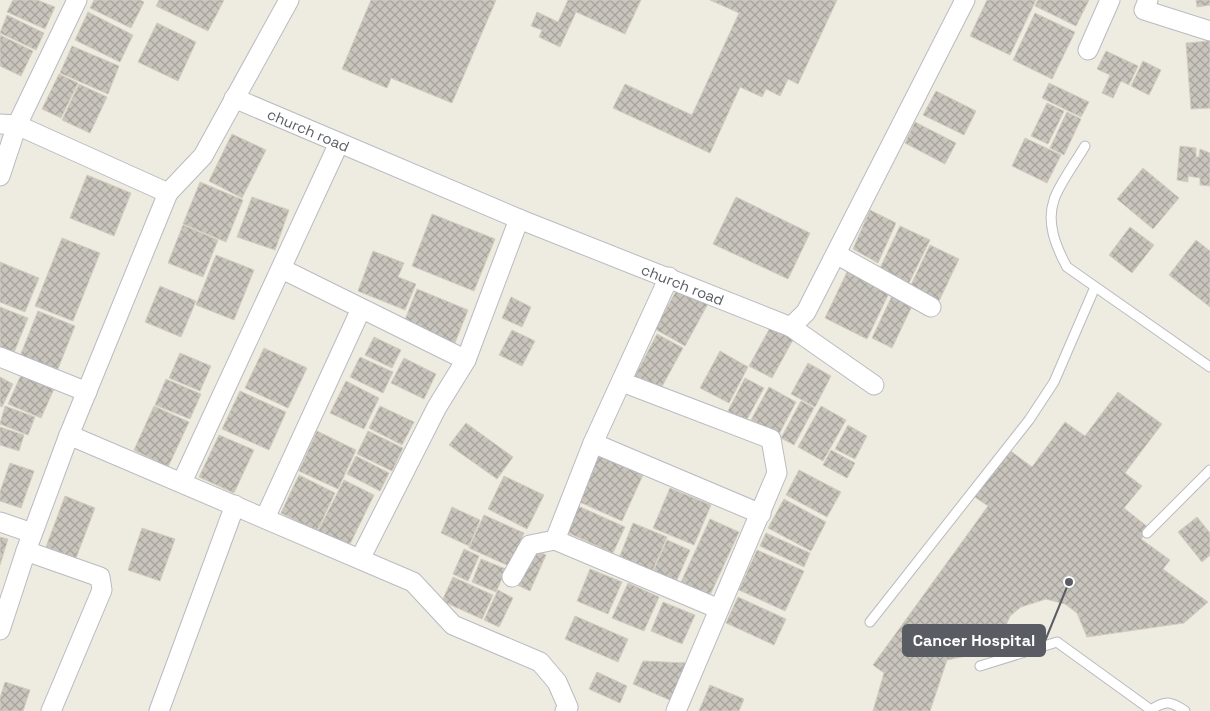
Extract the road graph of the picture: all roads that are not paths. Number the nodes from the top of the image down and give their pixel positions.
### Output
1 (77, 0) edge
2 (289, 0) edge
3 (965, 0) edge
4 (1110, 0) edge
5 (1148, 0) edge
6 (1210, 31) edge
7 (1088, 50) dead end
8 (234, 98) junction
9 (8, 125) edge
10 (339, 143) junction
11 (1085, 146) dead end
12 (0, 176) edge
13 (168, 193) junction
14 (520, 219) junction
15 (836, 254) junction
16 (282, 269) junction
17 (669, 278) junction
18 (1095, 287) junction
19 (931, 307) dead end
20 (361, 309) junction
21 (791, 327) junction
22 (0, 357) edge
23 (466, 360) junction
24 (1210, 367) edge
25 (622, 382) junction
26 (874, 385) dead end
27 (87, 392) junction
28 (69, 435) junction
29 (593, 443) junction
30 (1210, 470) edge
31 (182, 482) junction
32 (235, 505) junction
33 (761, 514) junction
34 (265, 518) junction
35 (0, 522) edge
36 (32, 533) junction
37 (1147, 533) dead end
38 (555, 540) junction
39 (26, 551) junction
40 (360, 559) junction
41 (512, 577) dead end
42 (7, 587) edge
43 (719, 609) junction
44 (870, 622) dead end
45 (0, 630) edge
46 (980, 666) dead end
47 (1150, 710) edge
48 (51, 711) edge
49 (159, 711) edge
50 (565, 711) edge
51 (676, 711) edge
52 (1185, 711) edge

1 - 9 street
2 - 8 street
3 - 15 street
4 - 7 street
5 - 6 street
8 - 10 street, church road
8 - 13 street
9 - 12 street
9 - 13 street
10 - 14 street, church road
10 - 16 street
11 - 18 lane
13 - 27 street
14 - 17 street, church road
14 - 23 street
15 - 19 street
15 - 21 street
16 - 20 street
16 - 31 street
17 - 21 street, church road
17 - 25 street
18 - 24 lane
18 - 44 lane
20 - 23 street
20 - 34 street
21 - 26 street, church road
22 - 27 street
23 - 40 street
25 - 29 street
25 - 33 street
27 - 28 street
28 - 31 street
28 - 36 street
29 - 33 street
29 - 38 street
30 - 37 lane
31 - 32 street
32 - 34 street
32 - 49 street
33 - 43 street
34 - 40 street
35 - 36 street
36 - 39 street
38 - 41 street
38 - 43 street
39 - 42 street
39 - 48 street
40 - 50 street
42 - 45 street
43 - 51 street
46 - 47 lane
47 - 52 lane

